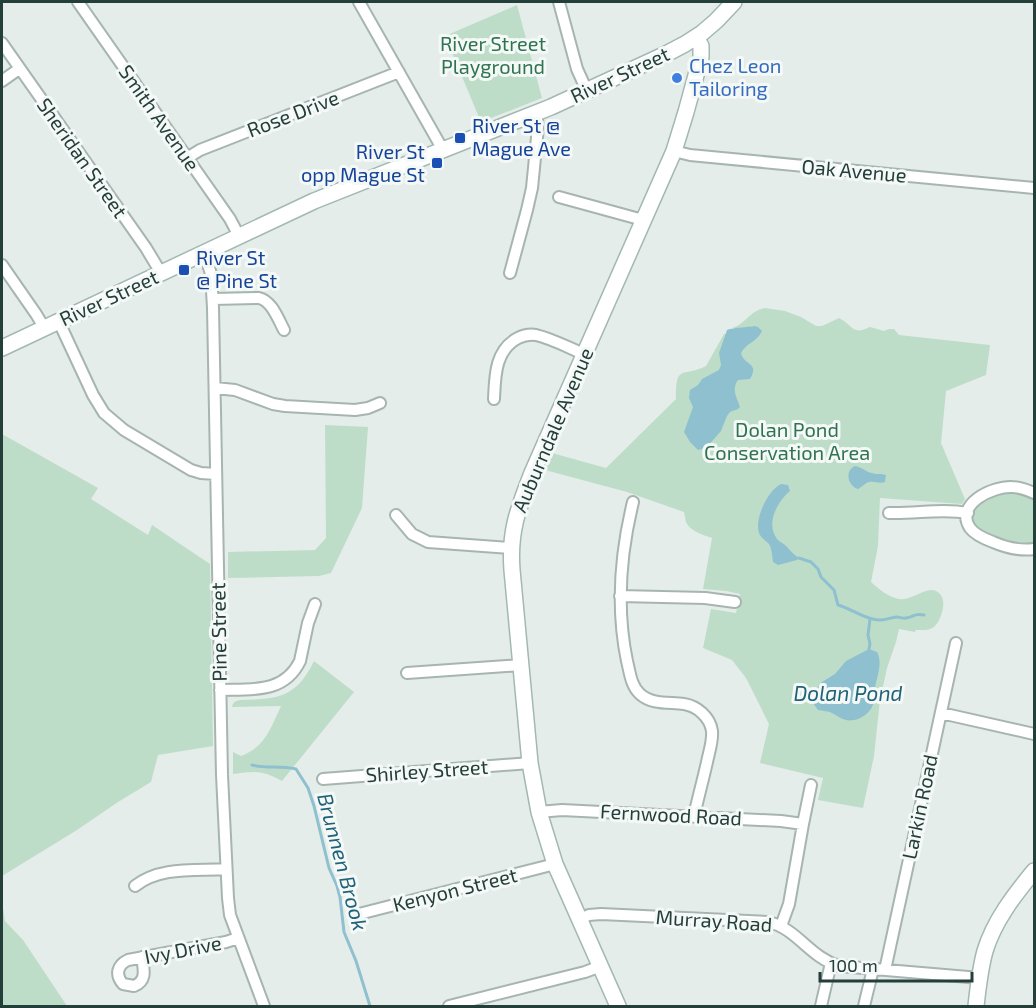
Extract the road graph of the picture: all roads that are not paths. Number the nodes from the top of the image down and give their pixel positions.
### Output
1 (78, 2) edge
2 (362, 2) edge
3 (559, 2) edge
4 (734, 2) edge
5 (696, 37) junction
6 (2, 43) edge
7 (19, 69) junction
8 (399, 72) junction
9 (2, 81) edge
10 (587, 91) junction
11 (536, 113) junction
12 (443, 150) junction
13 (674, 151) junction
14 (188, 158) junction
15 (1035, 188) edge
16 (559, 197) dead end
17 (643, 220) junction
18 (239, 236) junction
19 (204, 252) junction
20 (2, 265) edge
21 (161, 273) junction
22 (510, 273) dead end
23 (213, 299) junction
24 (59, 321) junction
25 (45, 329) junction
26 (284, 330) dead end
27 (2, 348) edge
28 (584, 354) junction
29 (215, 388) junction
30 (494, 399) dead end
31 (380, 403) dead end
32 (216, 474) junction
33 (1035, 493) edge
34 (633, 502) dead end
35 (889, 513) dead end
36 (968, 513) junction
37 (396, 514) dead end
38 (511, 548) junction
39 (1035, 549) edge
40 (620, 596) junction
41 (735, 603) dead end
42 (315, 604) dead end
43 (956, 643) dead end
44 (521, 665) junction
45 (407, 673) dead end
46 (220, 690) junction
47 (941, 713) junction
48 (1035, 734) edge
49 (530, 763) junction
50 (323, 779) dead end
51 (811, 785) dead end
52 (539, 813) junction
53 (694, 816) junction
54 (803, 824) junction
55 (555, 864) junction
56 (226, 869) junction
57 (1035, 871) edge
58 (135, 886) dead end
59 (356, 915) dead end
60 (580, 919) junction
61 (781, 926) junction
62 (238, 938) junction
63 (142, 957) junction
64 (831, 963) junction
65 (601, 966) junction
66 (873, 969) junction
67 (885, 970) junction
68 (980, 978) junction
69 (264, 1006) edge
70 (449, 1006) edge
71 (618, 1006) edge
72 (821, 1006) edge
73 (864, 1006) edge
74 (976, 1006) edge

1 - 14 street, Smith Avenue
2 - 8 street
3 - 10 street
4 - 5 street, River Street
5 - 10 street, River Street
5 - 13 street, Auburndale Avenue
6 - 7 street, Sheridan Street
7 - 9 street
7 - 21 street, Sheridan Street
8 - 12 street
8 - 14 street, Rose Drive
10 - 11 street, River Street
11 - 12 street, River Street
11 - 22 street
12 - 18 street, River Street
13 - 15 street, Oak Avenue
13 - 17 street, Auburndale Avenue
14 - 18 street, Smith Avenue
16 - 17 street
17 - 28 street, Auburndale Avenue
18 - 19 street, River Street
19 - 21 street, River Street
19 - 23 street, Pine Street
20 - 25 street
21 - 24 street, River Street
23 - 26 street
23 - 29 street, Pine Street
24 - 25 street, River Street
24 - 32 street
25 - 27 street, River Street
28 - 30 street
28 - 38 street, Auburndale Avenue
29 - 31 street
29 - 32 street, Pine Street
32 - 46 street, Pine Street
33 - 36 street
34 - 40 street
35 - 36 street
36 - 39 street
37 - 38 street
38 - 44 street, Auburndale Avenue
40 - 41 street
40 - 53 street
42 - 46 street
43 - 47 street, Larkin Road
44 - 45 street
44 - 49 street, Auburndale Avenue
46 - 56 street, Pine Street
47 - 48 street
47 - 67 street, Larkin Road
49 - 50 street, Shirley Street
49 - 52 street, Auburndale Avenue
51 - 54 street
52 - 53 street, Fernwood Road
52 - 55 street, Auburndale Avenue
53 - 54 street, Fernwood Road
54 - 61 street
55 - 59 street, Kenyon Street
55 - 60 street, Auburndale Avenue
56 - 58 street
56 - 62 street, Pine Street
57 - 68 street
60 - 61 street, Murray Road
60 - 65 street, Auburndale Avenue
61 - 64 street, Murray Road
62 - 63 street, Ivy Drive
62 - 69 street, Pine Street
63 - 63 street, Ivy Drive
64 - 66 street, Murray Road
64 - 72 street
65 - 70 street
65 - 71 street, Auburndale Avenue
66 - 67 street, Murray Road
66 - 73 street
67 - 68 street, Murray Road
68 - 74 street

